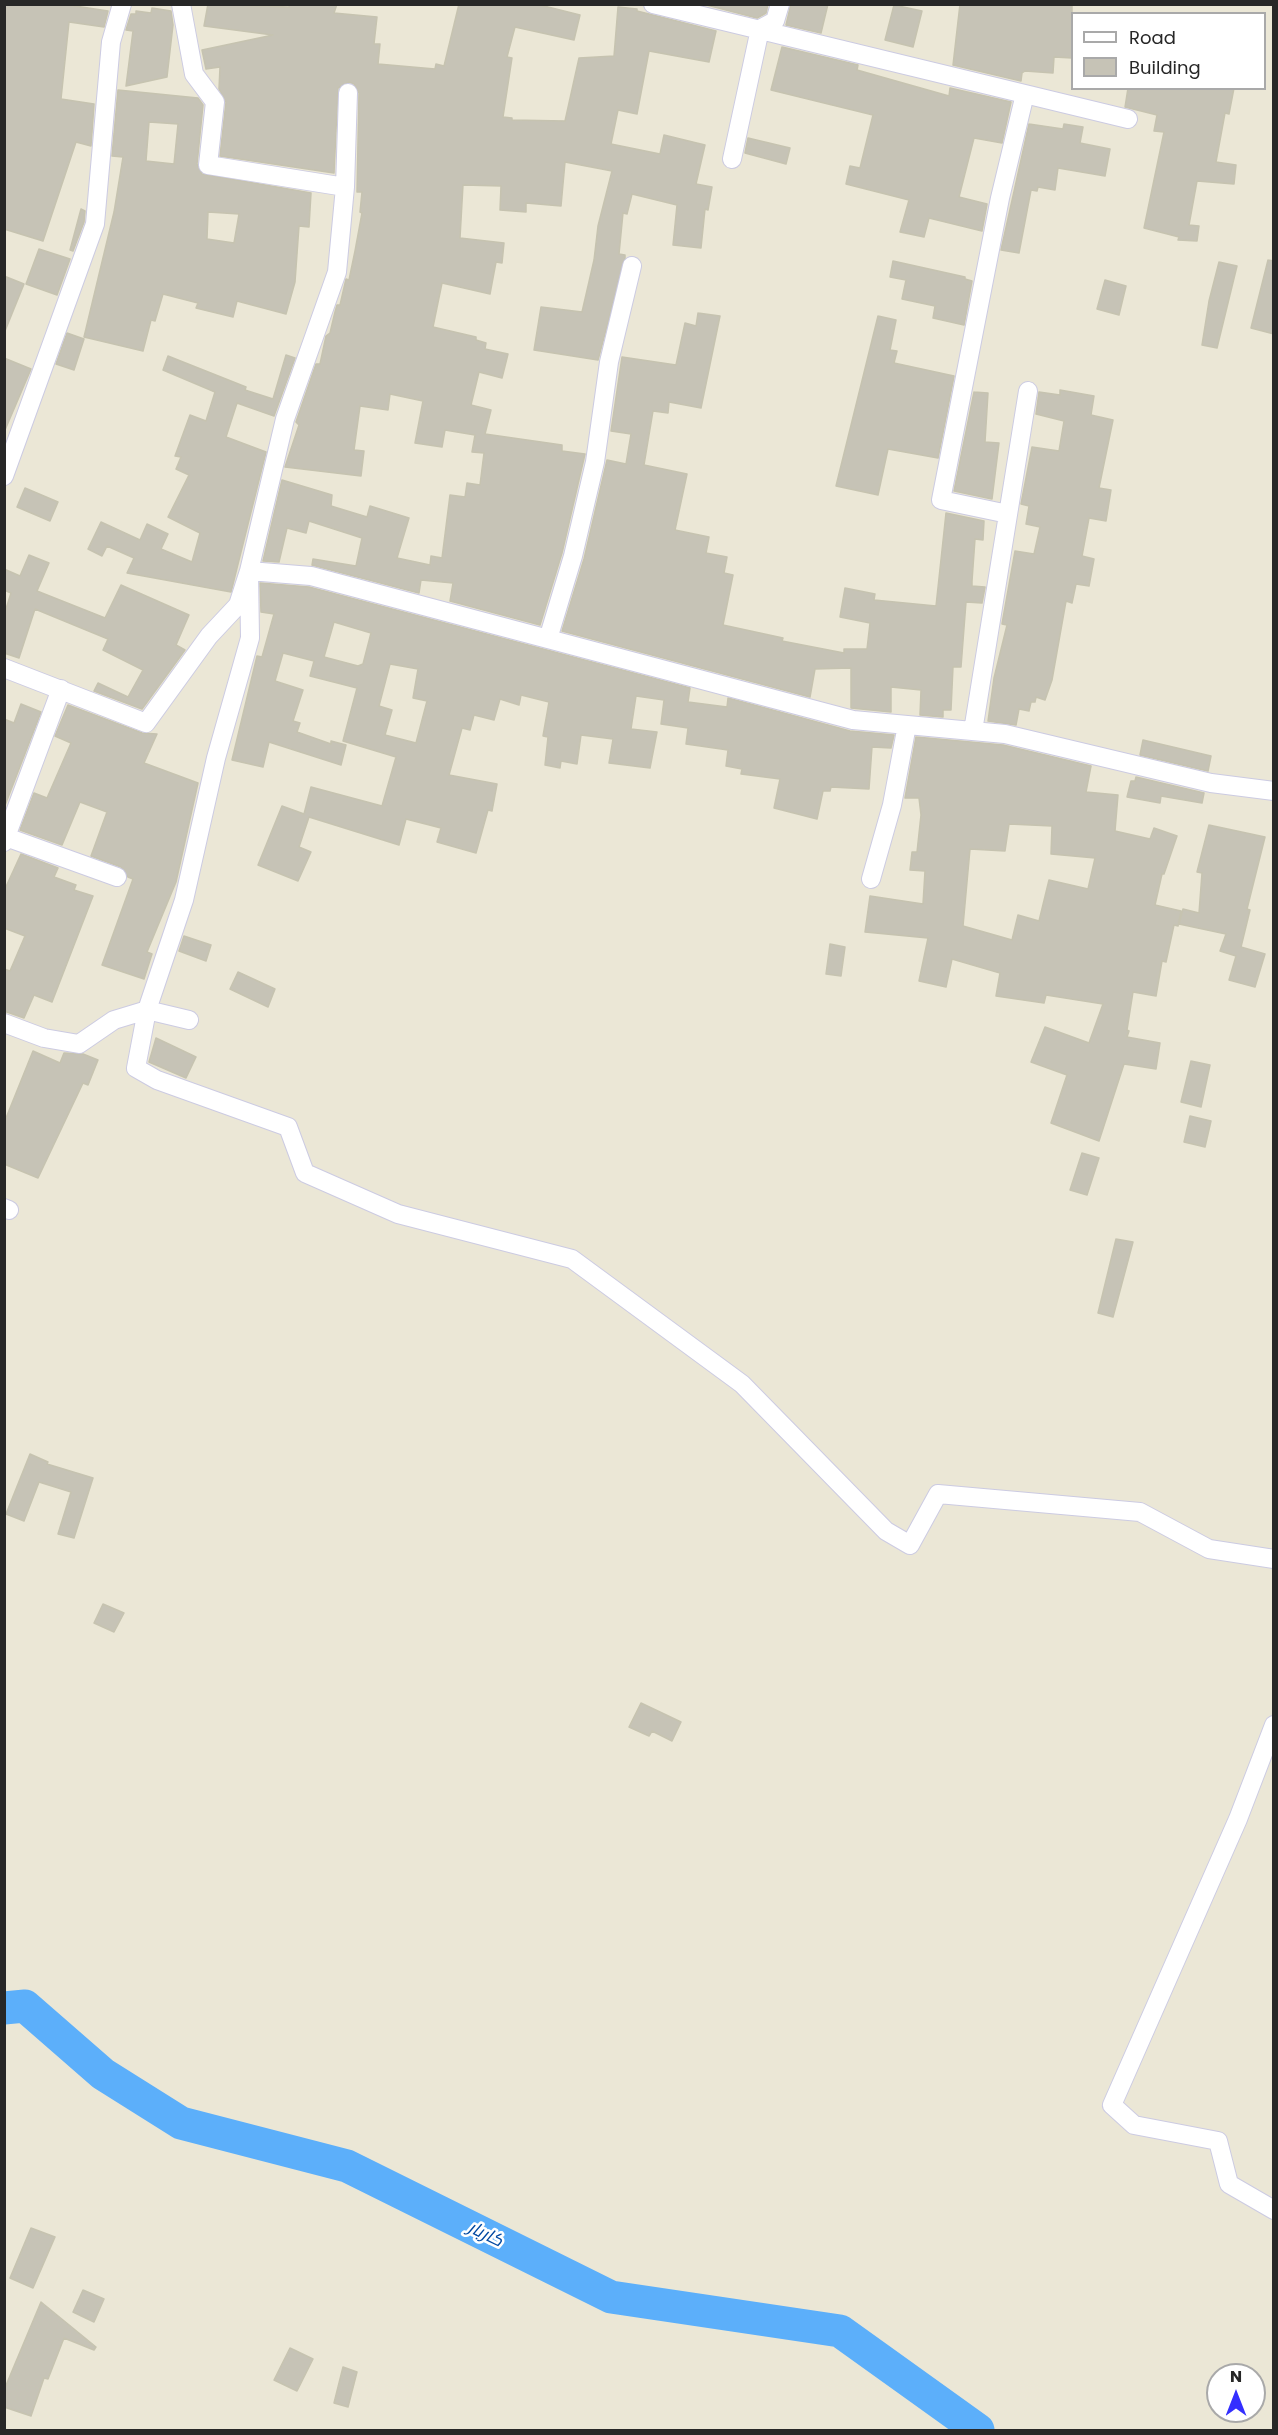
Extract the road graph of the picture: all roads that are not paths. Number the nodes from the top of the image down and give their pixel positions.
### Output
1 (123, 4) edge
2 (181, 4) edge
3 (652, 4) edge
4 (780, 4) edge
5 (760, 30) junction
6 (348, 93) dead end
7 (1026, 94) junction
8 (1128, 119) dead end
9 (732, 159) dead end
10 (345, 187) junction
11 (632, 266) dead end
12 (1028, 391) dead end
13 (4, 476) edge
14 (1008, 514) junction
15 (249, 571) junction
16 (548, 639) junction
17 (4, 668) edge
18 (61, 689) junction
19 (907, 725) junction
20 (973, 731) junction
21 (1274, 791) edge
22 (5, 839) edge
23 (117, 877) dead end
24 (871, 879) dead end
25 (147, 1010) junction
26 (189, 1020) dead end
27 (4, 1023) edge
28 (1274, 1559) edge
29 (1274, 1725) edge
30 (1274, 2210) edge

1 - 13 street
2 - 10 street
3 - 5 street
4 - 5 street
5 - 7 street
5 - 9 street
6 - 10 street
7 - 8 street
7 - 14 street
10 - 15 street
11 - 16 street
12 - 14 street
14 - 20 street
15 - 16 street
15 - 18 street
15 - 25 street
16 - 19 street
17 - 18 street
18 - 22 street
19 - 20 street
19 - 24 street
20 - 21 street
22 - 23 street
25 - 26 street
25 - 27 street
25 - 28 street
29 - 30 street

